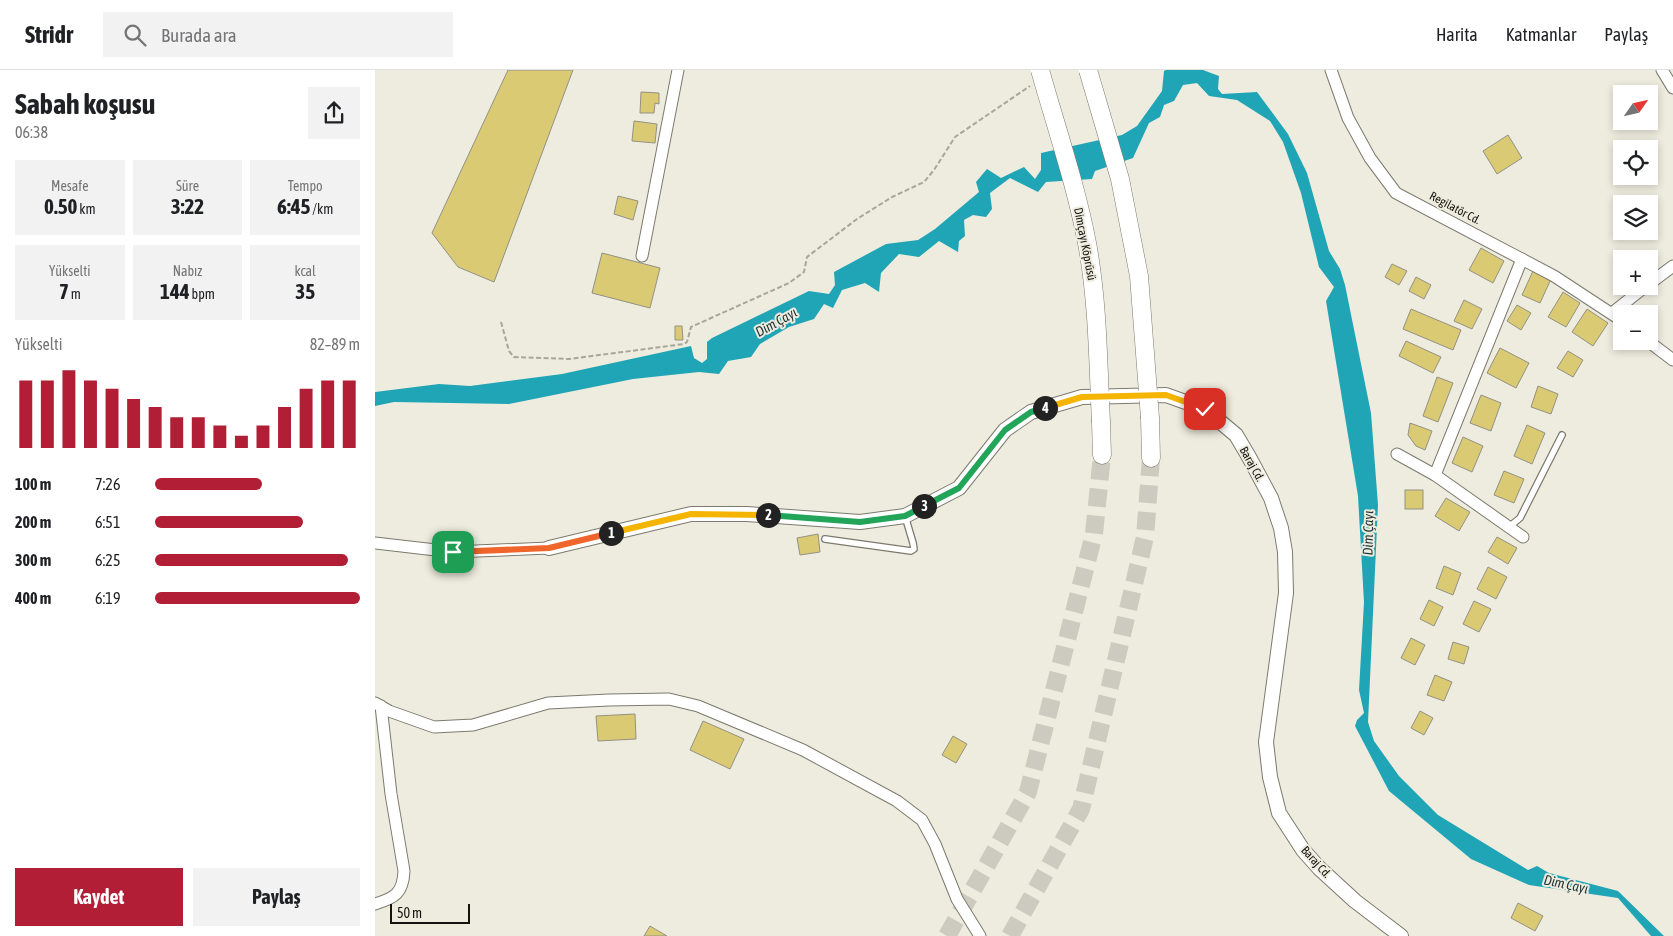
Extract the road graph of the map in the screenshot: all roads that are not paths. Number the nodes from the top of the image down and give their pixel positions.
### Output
1 (678, 70) edge
2 (1089, 70) edge
3 (1331, 70) edge
4 (1662, 70) edge
5 (1037, 77) edge
6 (1673, 88) edge
7 (642, 256) dead end
8 (1521, 259) junction
9 (1673, 266) edge
10 (1658, 277) edge
11 (1638, 295) edge
12 (1628, 305) edge
13 (1613, 313) edge
14 (1658, 348) edge
15 (1673, 360) edge
16 (1562, 435) dead end
17 (1397, 454) dead end
18 (1102, 455) tunnel mouth
19 (1151, 458) tunnel mouth
20 (1435, 475) junction
21 (905, 516) junction
22 (1510, 526) junction
23 (1523, 537) dead end
24 (825, 539) dead end
25 (375, 543) edge
26 (549, 548) joint
27 (378, 705) edge
28 (375, 904) edge
29 (980, 936) edge
30 (1401, 936) edge

1 - 7 street
2 - 19 highway, bridge
3 - 8 street, Regilatör Cd.
4 - 6 street
5 - 18 highway, Dimçayı Köprüsü, bridge
8 - 13 street, Regilatör Cd.
8 - 20 street
9 - 10 street
11 - 12 street
14 - 15 street
16 - 22 lane
17 - 20 street
20 - 22 street
21 - 24 lane
21 - 26 street, Baraj Cd.
21 - 30 street, Baraj Cd.
22 - 23 street
25 - 26 street, Baraj Cd.
27 - 28 street
27 - 29 street

